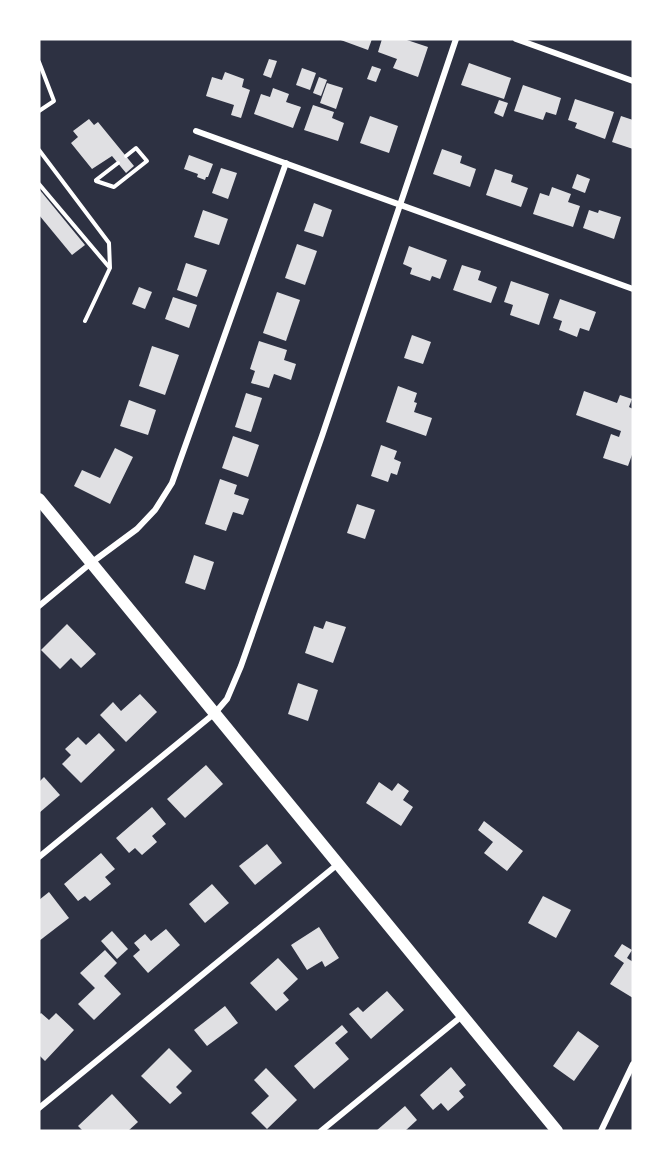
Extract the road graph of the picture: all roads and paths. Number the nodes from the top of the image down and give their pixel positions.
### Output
1 (456, 39) edge
2 (516, 39) edge
3 (39, 63) edge
4 (633, 81) edge
5 (39, 111) edge
6 (196, 131) dead end
7 (39, 150) edge
8 (126, 156) dead end
9 (118, 163) dead end
10 (286, 163) junction
11 (39, 184) edge
12 (400, 204) junction
13 (110, 268) junction
14 (633, 288) edge
15 (85, 321) dead end
16 (39, 499) edge
17 (91, 563) junction
18 (39, 606) edge
19 (215, 713) junction
20 (39, 857) edge
21 (338, 864) junction
22 (462, 1015) junction
23 (632, 1068) edge
24 (39, 1108) edge
25 (321, 1131) edge
26 (557, 1131) edge
27 (601, 1131) edge

1 - 12 street
2 - 4 street
3 - 5 lane
6 - 10 street
7 - 13 lane
8 - 9 lane
10 - 12 street
10 - 17 street
11 - 13 lane
12 - 14 street
12 - 19 street
13 - 15 lane
16 - 17 main road
17 - 18 street
17 - 19 main road
19 - 20 street
19 - 21 main road
21 - 22 main road
21 - 24 street
22 - 25 street
22 - 26 main road
23 - 27 street

